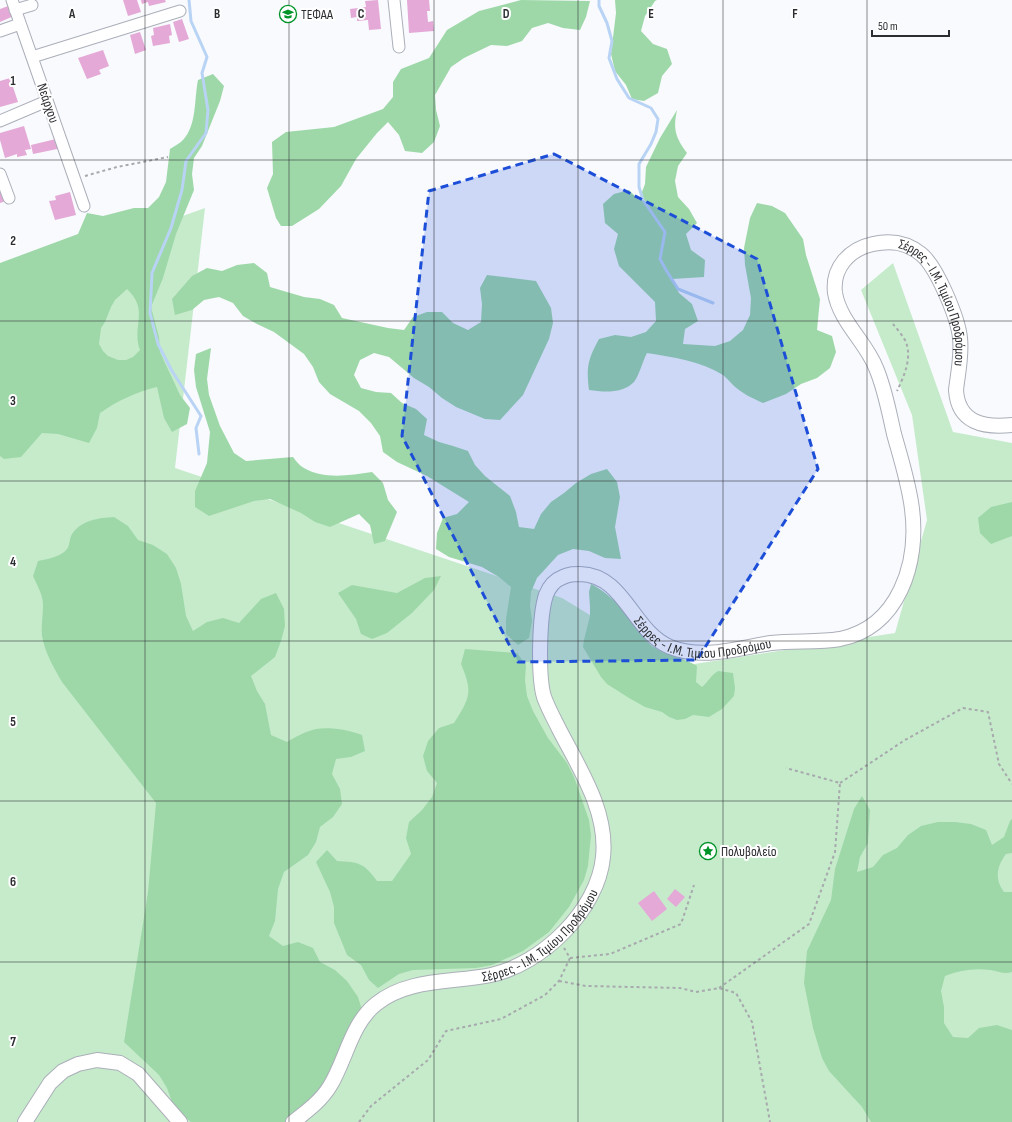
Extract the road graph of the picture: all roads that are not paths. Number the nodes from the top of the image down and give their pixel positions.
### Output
1 (394, 0) edge
2 (14, 5) edge
3 (32, 5) dead end
4 (180, 11) dead end
5 (20, 24) junction
6 (0, 32) edge
7 (399, 47) dead end
8 (32, 57) junction
9 (47, 101) junction
10 (0, 121) edge
11 (0, 174) edge
12 (9, 198) dead end
13 (84, 206) dead end
14 (1012, 425) edge
15 (25, 1122) edge
16 (180, 1122) edge
17 (293, 1122) edge

1 - 7 street
2 - 3 street
2 - 5 street, Νεάρχου
4 - 8 street
5 - 6 street
5 - 8 street, Νεάρχου
8 - 9 street, Νεάρχου
9 - 10 street
9 - 13 street, Νεάρχου
11 - 12 street
14 - 17 street, Σέρρες - Ι.Μ. Τιμίου Προδρόμου
15 - 16 street

